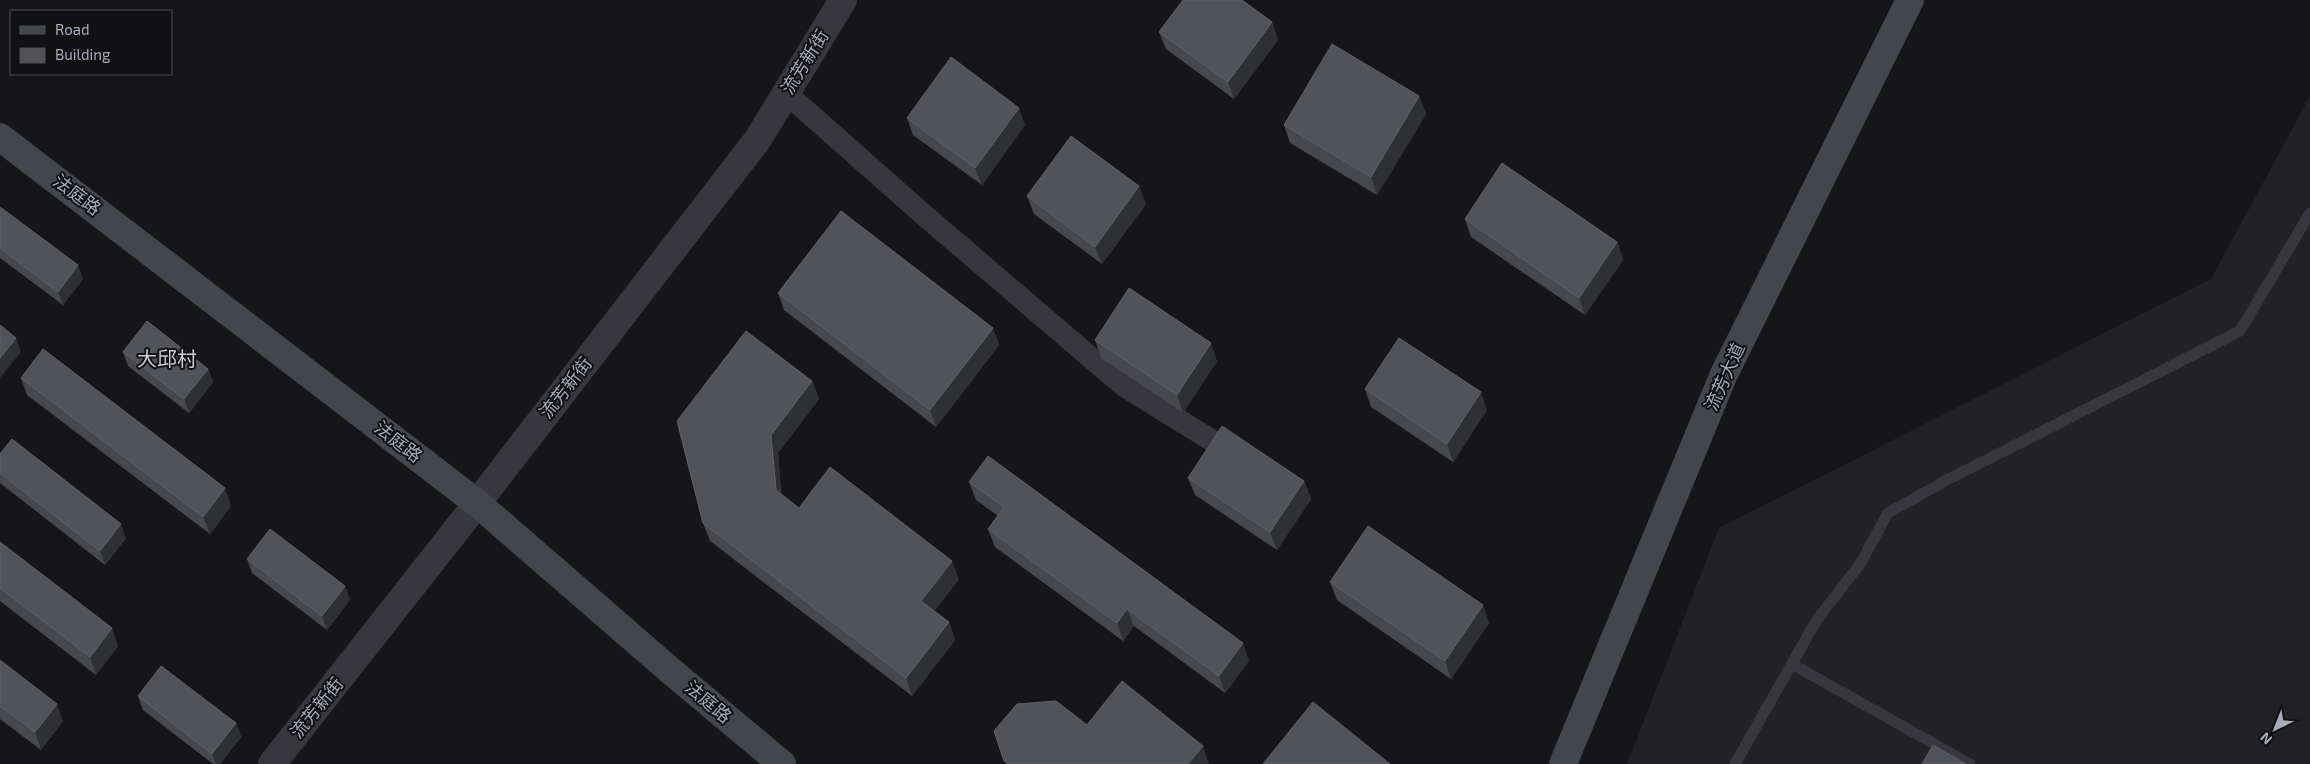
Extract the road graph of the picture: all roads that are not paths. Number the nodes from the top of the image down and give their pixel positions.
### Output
1 (843, 0) edge
2 (1910, 0) edge
3 (786, 93) junction
4 (0, 137) edge
5 (2310, 213) edge
6 (1257, 468) edge
7 (477, 503) junction
8 (1792, 664) junction
9 (272, 764) edge
10 (782, 764) edge
11 (1563, 764) edge
12 (1735, 764) edge
13 (1970, 764) edge

1 - 3 street, 流芳新街
2 - 11 main road, 流芳大道
3 - 6 street
3 - 7 street, 流芳新街
4 - 7 main road, 法庭路
5 - 8 lane
7 - 9 street, 流芳新街
7 - 10 main road, 法庭路
8 - 12 lane
8 - 13 lane

